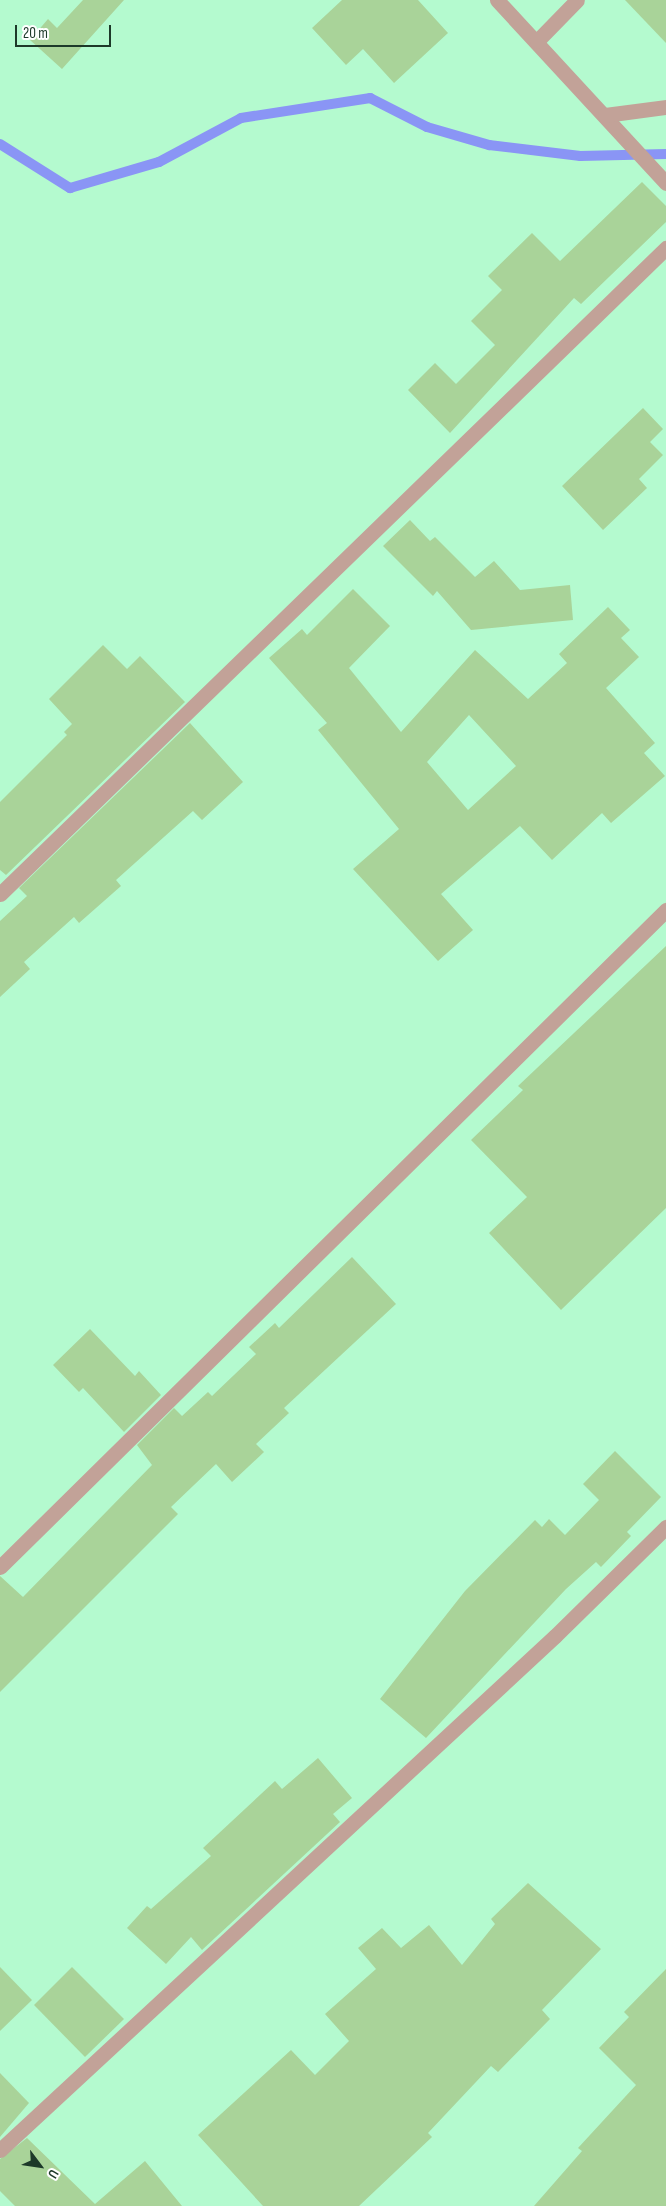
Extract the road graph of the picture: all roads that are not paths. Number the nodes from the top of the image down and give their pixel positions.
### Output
1 (497, 0) edge
2 (577, 0) edge
3 (537, 41) junction
4 (666, 107) edge
5 (605, 115) junction
6 (664, 181) edge
7 (666, 248) edge
8 (0, 894) edge
9 (666, 910) edge
10 (666, 1528) edge
11 (0, 1567) edge
12 (0, 2150) edge

1 - 3 street
2 - 3 street
3 - 5 street
4 - 5 street
5 - 6 street
7 - 8 street
9 - 11 street
10 - 12 street

